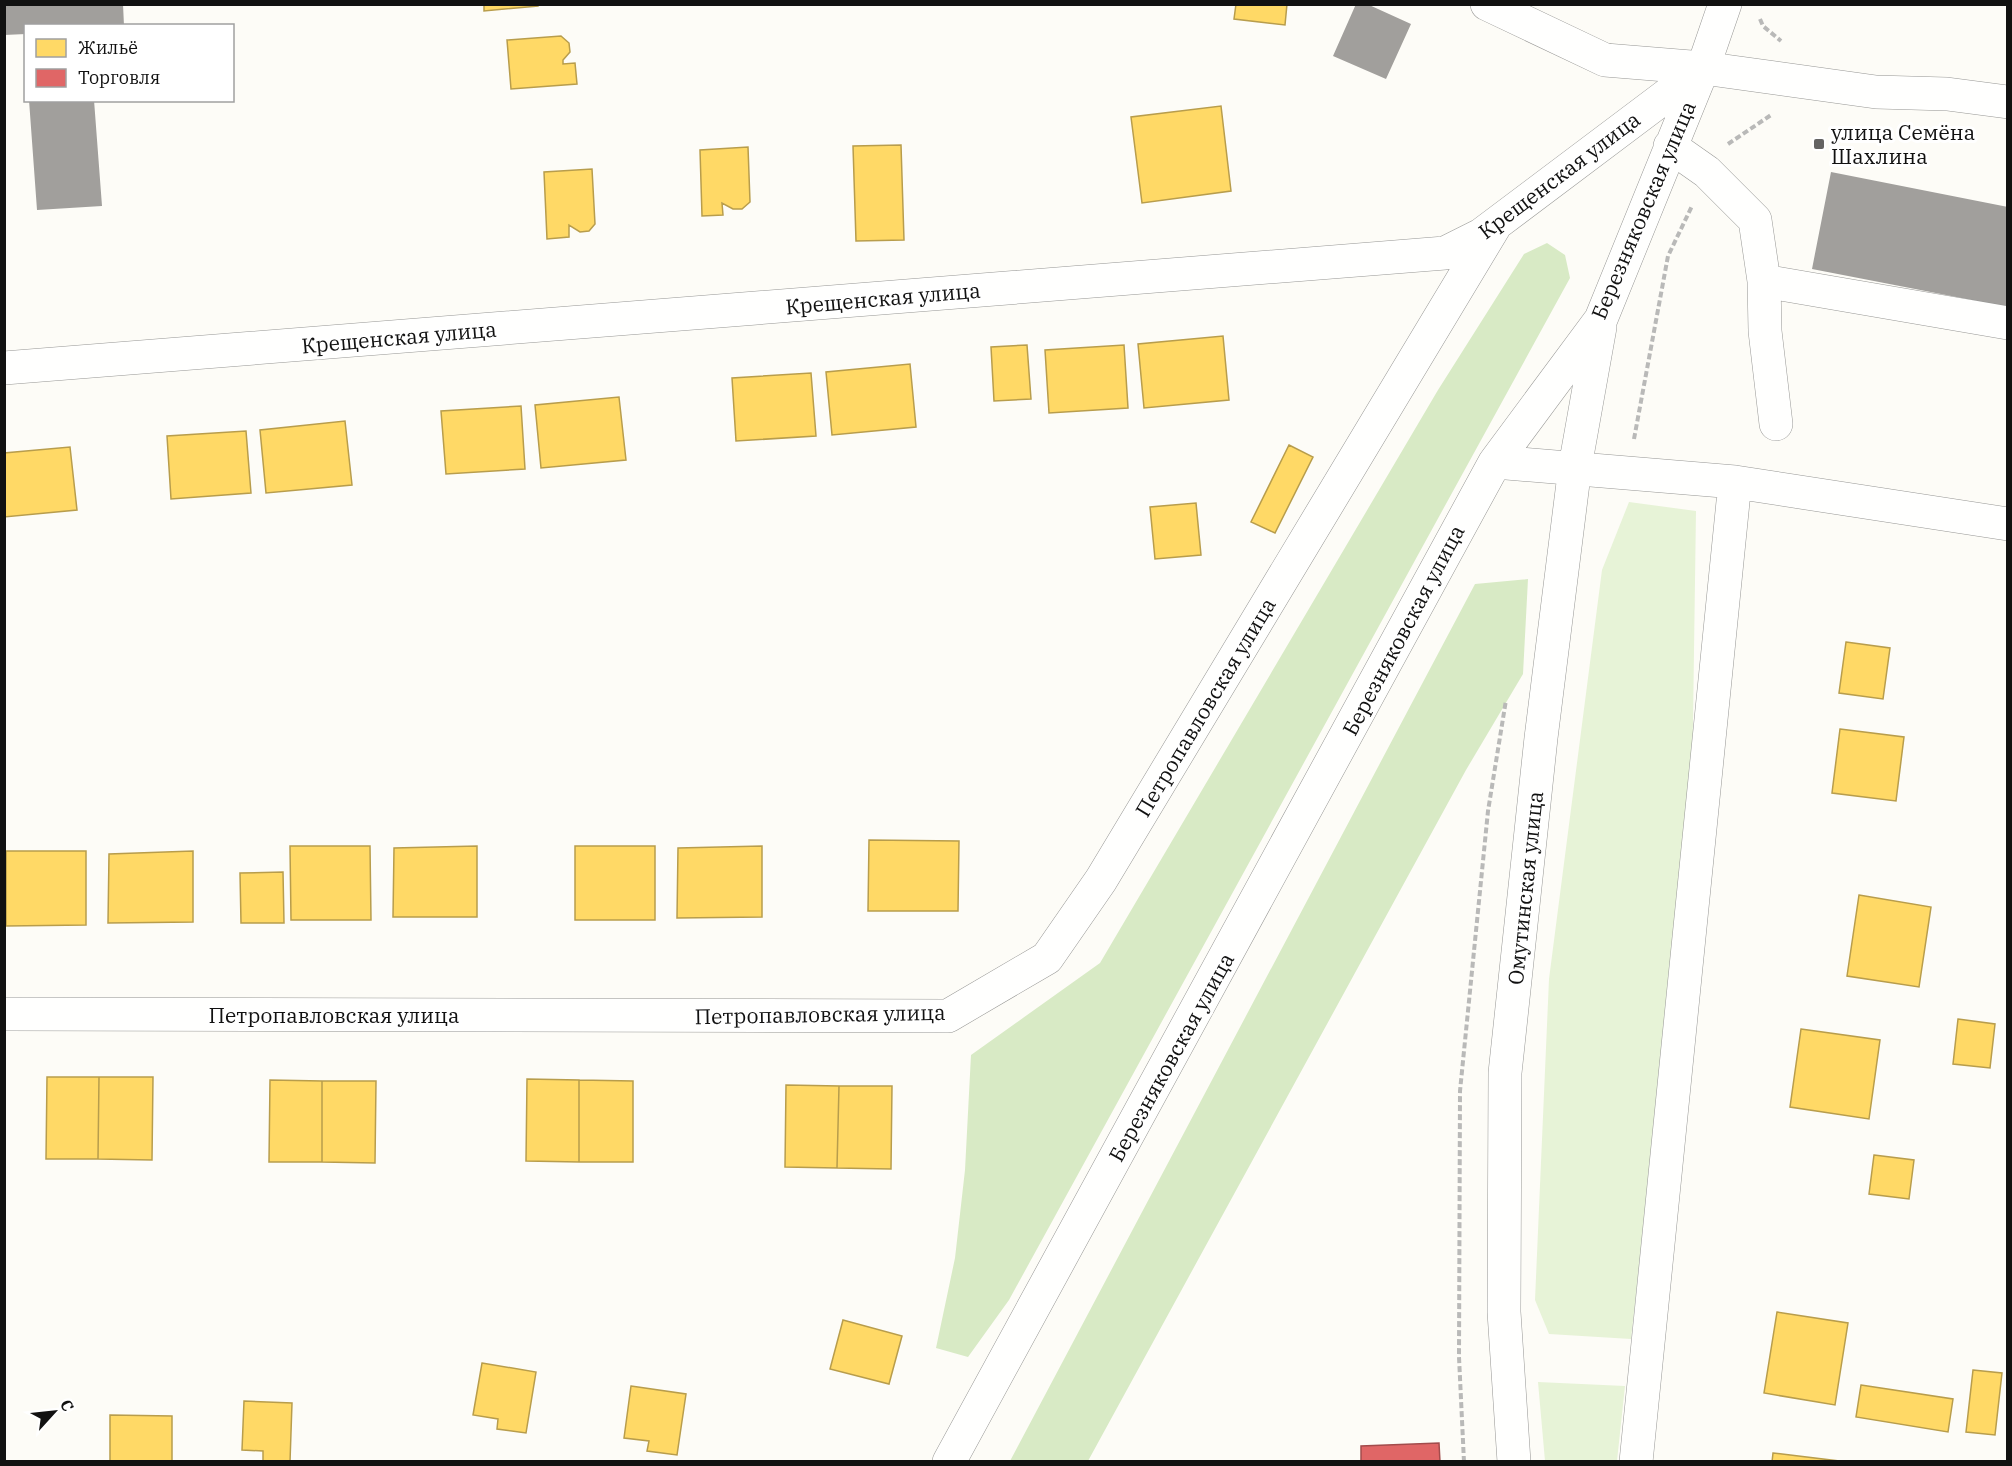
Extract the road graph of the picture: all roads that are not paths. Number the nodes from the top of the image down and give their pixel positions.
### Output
1 (1487, 4) edge
2 (1725, 4) edge
3 (1703, 68) junction
4 (2007, 102) edge
5 (1670, 146) junction
6 (1496, 224) junction
7 (1764, 281) junction
8 (1601, 319) junction
9 (2007, 323) edge
10 (4, 368) edge
11 (1776, 424) dead end
12 (1495, 462) junction
13 (1575, 467) junction
14 (1736, 482) junction
15 (2007, 524) edge
16 (4, 1014) edge
17 (949, 1461) edge
18 (1514, 1461) edge
19 (1636, 1461) edge

1 - 3 street
2 - 3 street
3 - 4 street
3 - 5 street, Березняковская улица
3 - 6 street, Крещенская улица
5 - 7 street
5 - 8 street, Березняковская улица
6 - 10 street, Крещенская улица
6 - 16 street, Петропавловская улица
7 - 9 street
7 - 11 street
8 - 12 street, Березняковская улица
8 - 13 street, Омутинская улица
12 - 13 street
12 - 17 street, Березняковская улица
13 - 14 street
13 - 18 street, Омутинская улица
14 - 15 street
14 - 19 street

